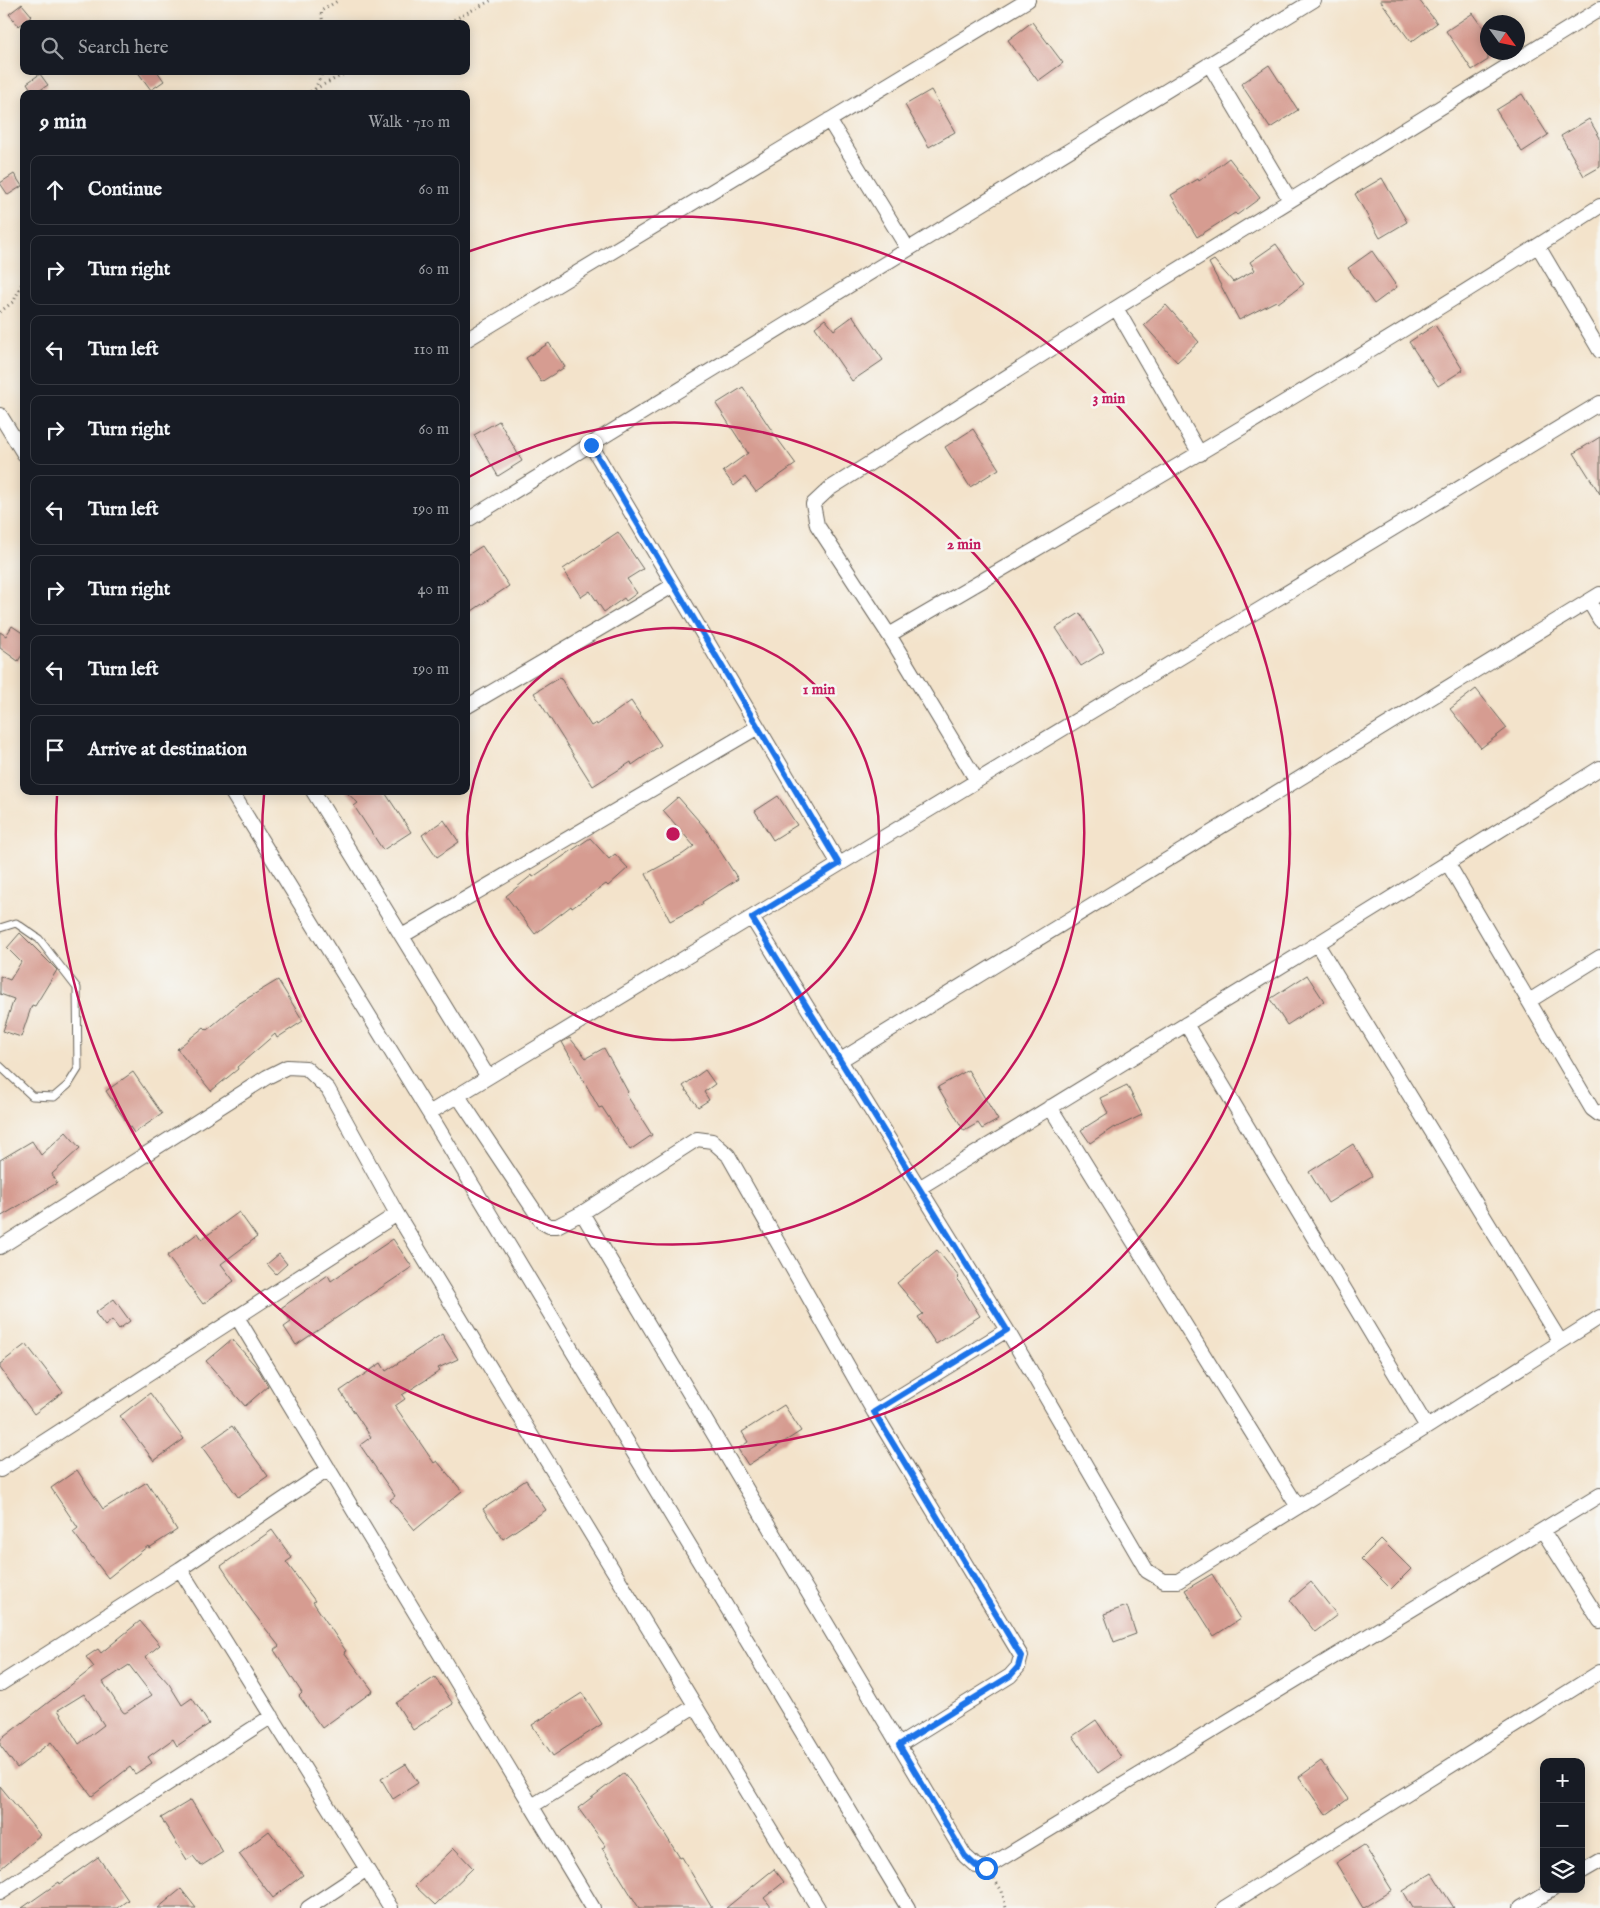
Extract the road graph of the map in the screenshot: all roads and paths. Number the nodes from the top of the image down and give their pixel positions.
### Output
1 (339, 0) edge
2 (492, 0) edge
3 (1028, 0) edge
4 (1314, 0) edge
5 (1600, 9) edge
6 (322, 20) edge
7 (453, 20) edge
8 (1209, 64) junction
9 (321, 75) edge
10 (342, 75) edge
11 (315, 88) junction
12 (312, 90) edge
13 (828, 120) junction
14 (1290, 200) junction
15 (1600, 206) edge
16 (1538, 246) junction
17 (908, 250) junction
18 (20, 288) edge
19 (1116, 308) junction
20 (0, 312) edge
21 (470, 338) edge
22 (1600, 351) edge
23 (1600, 403) edge
24 (0, 415) edge
25 (591, 445) junction
26 (20, 448) edge
27 (1200, 454) junction
28 (470, 520) edge
29 (674, 585) junction
30 (1594, 597) edge
31 (1600, 620) edge
32 (889, 635) junction
33 (470, 705) edge
34 (758, 727) junction
35 (1600, 768) edge
36 (977, 781) junction
37 (233, 795) edge
38 (318, 795) edge
39 (1447, 862) junction
40 (839, 864) junction
41 (752, 918) junction
42 (0, 928) edge
43 (402, 936) junction
44 (1317, 944) junction
45 (1600, 957) edge
46 (1529, 1001) junction
47 (1186, 1024) junction
48 (839, 1061) junction
49 (0, 1066) edge
50 (488, 1077) junction
51 (458, 1096) junction
52 (1050, 1107) junction
53 (429, 1114) junction
54 (1600, 1115) edge
55 (920, 1188) junction
56 (582, 1213) junction
57 (398, 1214) junction
58 (0, 1247) edge
59 (237, 1317) junction
60 (1600, 1317) edge
61 (1007, 1330) junction
62 (1560, 1341) junction
63 (874, 1412) junction
64 (1427, 1427) junction
65 (329, 1469) junction
66 (0, 1470) edge
67 (1600, 1495) edge
68 (1298, 1507) junction
69 (1543, 1531) junction
70 (180, 1569) junction
71 (1600, 1621) edge
72 (1600, 1672) edge
73 (0, 1684) edge
74 (696, 1706) junction
75 (272, 1716) junction
76 (899, 1745) junction
77 (532, 1806) junction
78 (1600, 1861) edge
79 (986, 1868) junction
80 (367, 1869) junction
81 (1585, 1870) edge
82 (0, 1892) edge
83 (1546, 1893) edge
84 (308, 1908) edge
85 (391, 1908) edge
86 (594, 1908) edge
87 (818, 1908) edge
88 (908, 1908) edge
89 (1006, 1908) edge
90 (1224, 1908) edge
91 (1521, 1908) edge

1 - 6 path
2 - 7 path
3 - 13 street
4 - 8 street
5 - 14 street
8 - 14 street
8 - 17 street
9 - 11 path
10 - 11 path
11 - 12 path
13 - 17 street
13 - 21 street
14 - 19 street
15 - 16 street
16 - 22 street
16 - 27 street
17 - 25 street
18 - 20 path
19 - 27 street
19 - 32 street
23 - 36 street
24 - 26 street
25 - 28 street
25 - 29 street
27 - 32 street
29 - 33 street
29 - 34 street
30 - 31 street
30 - 48 street
32 - 36 street
34 - 40 street
34 - 43 street
35 - 39 street
36 - 40 street
37 - 53 street
38 - 43 street
39 - 44 street
39 - 46 street
40 - 41 street
41 - 48 street
41 - 50 street
42 - 49 lane
43 - 50 street
44 - 47 street
44 - 62 street
45 - 46 street
46 - 54 street
47 - 52 street
47 - 64 street
48 - 55 street
50 - 51 street
51 - 53 street
51 - 56 street
52 - 55 street
52 - 68 street
53 - 88 street
55 - 61 street
56 - 63 street
56 - 76 street
57 - 58 street
57 - 59 street
57 - 74 street
59 - 65 street
59 - 66 street
60 - 62 street
61 - 63 street
61 - 68 street
62 - 64 street
63 - 76 street
64 - 68 street
65 - 70 street
65 - 77 street
67 - 69 street
69 - 71 street
69 - 79 street
70 - 73 street
70 - 75 street
72 - 90 street
74 - 77 street
74 - 87 street
75 - 80 street
75 - 82 street
76 - 79 street
77 - 86 street
78 - 81 street
79 - 89 path
80 - 84 street
80 - 85 street
83 - 91 street

